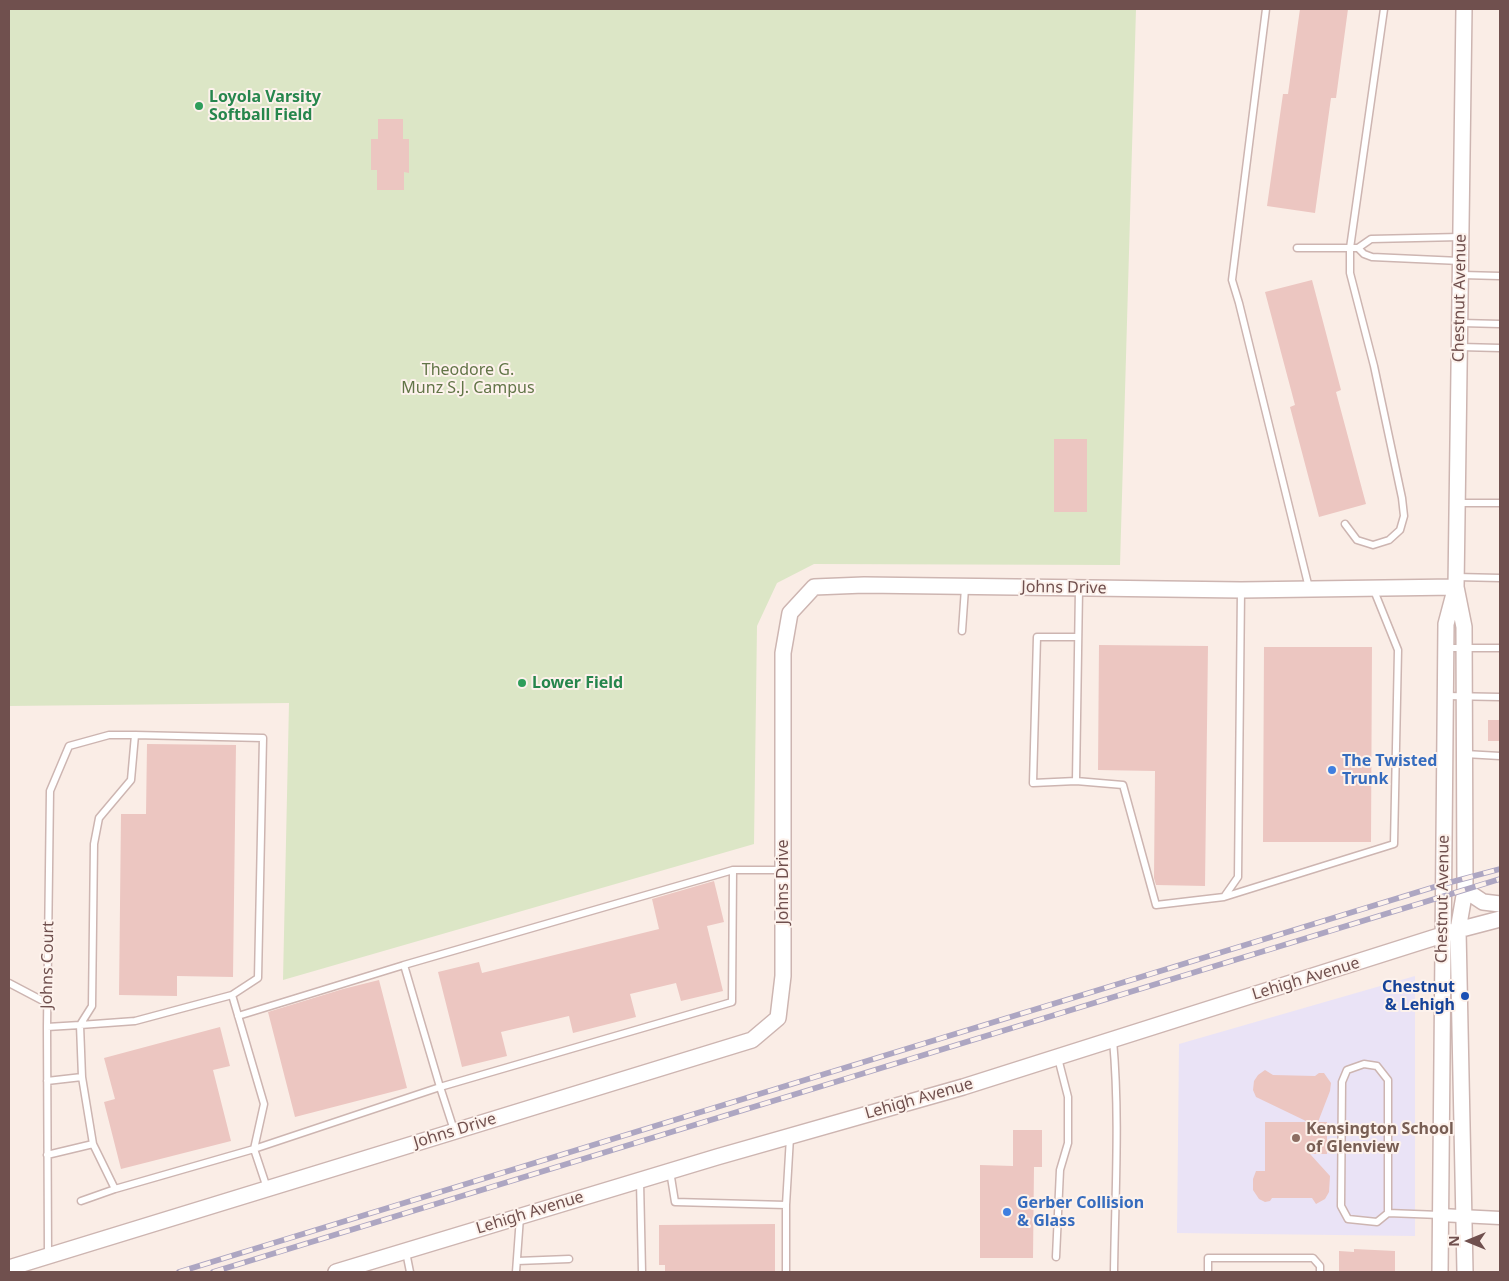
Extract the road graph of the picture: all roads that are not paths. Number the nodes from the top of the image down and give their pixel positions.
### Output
1 (1266, 9) edge
2 (1384, 9) edge
3 (1464, 9) edge
4 (1461, 237) junction
5 (1297, 248) dead end
6 (1350, 248) junction
7 (1358, 248) junction
8 (1460, 268) junction
9 (1500, 276) edge
10 (1460, 323) junction
11 (1500, 324) edge
12 (1459, 347) junction
13 (1500, 348) edge
14 (1457, 503) junction
15 (1500, 503) edge
16 (1345, 524) dead end
17 (1500, 578) edge
18 (1456, 582) junction
19 (965, 587) junction
20 (1373, 588) junction
21 (1079, 589) junction
22 (1309, 589) junction
23 (1241, 590) junction
24 (962, 631) dead end
25 (1078, 637) junction
26 (1446, 648) junction
27 (1464, 648) junction
28 (1500, 648) edge
29 (1446, 696) junction
30 (1464, 696) junction
31 (1500, 697) edge
32 (134, 734) junction
33 (1464, 754) junction
34 (1500, 756) edge
35 (1076, 782) junction
36 (733, 870) junction
37 (783, 870) junction
38 (1465, 890) junction
39 (1224, 897) junction
40 (1500, 904) edge
41 (1500, 919) edge
42 (1458, 930) junction
43 (1442, 937) junction
44 (404, 965) junction
45 (9, 983) edge
46 (232, 996) junction
47 (47, 1003) junction
48 (238, 1016) junction
49 (80, 1025) junction
50 (47, 1027) junction
51 (1113, 1040) junction
52 (1058, 1058) junction
53 (82, 1078) junction
54 (47, 1082) junction
55 (440, 1087) junction
56 (455, 1131) junction
57 (790, 1136) junction
58 (94, 1144) junction
59 (254, 1149) junction
60 (47, 1155) junction
61 (670, 1171) junction
62 (640, 1180) junction
63 (268, 1189) junction
64 (115, 1190) junction
65 (81, 1201) dead end
66 (786, 1205) junction
67 (1388, 1213) junction
68 (1440, 1215) junction
69 (520, 1216) junction
70 (1464, 1217) junction
71 (1500, 1218) edge
72 (405, 1251) junction
73 (48, 1256) junction
74 (1056, 1257) dead end
75 (569, 1259) dead end
76 (517, 1261) junction
77 (9, 1268) edge
78 (336, 1272) edge
79 (410, 1272) edge
80 (516, 1272) edge
81 (642, 1272) edge
82 (786, 1272) edge
83 (1114, 1272) edge
84 (1208, 1272) edge
85 (1320, 1272) edge
86 (1440, 1272) edge
87 (1465, 1272) edge

1 - 22 lane
2 - 6 lane
3 - 4 street, Chestnut Avenue
4 - 7 lane
4 - 8 street, Chestnut Avenue
5 - 6 lane
6 - 7 lane
6 - 16 lane
7 - 8 lane
8 - 9 lane
8 - 10 street, Chestnut Avenue
10 - 11 lane
10 - 12 street, Chestnut Avenue
12 - 13 lane
12 - 14 street, Chestnut Avenue
14 - 15 lane
14 - 18 street, Chestnut Avenue
17 - 18 lane
18 - 20 street, Johns Drive
18 - 26 street, Chestnut Avenue
18 - 27 street, Chestnut Avenue
19 - 21 street, Johns Drive
19 - 24 lane
19 - 37 street, Johns Drive
20 - 22 street, Johns Drive
20 - 39 lane
21 - 23 street, Johns Drive
21 - 25 lane
22 - 23 street, Johns Drive
23 - 39 lane
25 - 35 lane
25 - 35 lane
26 - 27 lane
26 - 29 street, Chestnut Avenue
27 - 28 lane
27 - 30 street, Chestnut Avenue
29 - 30 lane
29 - 43 street, Chestnut Avenue
30 - 31 lane
30 - 33 street, Chestnut Avenue
32 - 46 lane
32 - 47 lane, Johns Court
32 - 49 lane
33 - 34 lane
33 - 38 street, Chestnut Avenue
35 - 39 lane
36 - 37 lane
36 - 44 lane
36 - 55 lane
37 - 56 street, Johns Drive
38 - 40 street
38 - 42 street, Chestnut Avenue
41 - 42 street, Lehigh Avenue
42 - 43 street, Lehigh Avenue
42 - 70 street, Chestnut Avenue
43 - 51 street, Lehigh Avenue
43 - 68 street, Chestnut Avenue
44 - 48 lane
44 - 55 lane
45 - 47 lane
46 - 48 lane
46 - 49 lane
47 - 50 lane, Johns Court
48 - 59 lane
49 - 50 lane
49 - 53 lane
50 - 54 lane, Johns Court
51 - 52 street, Lehigh Avenue
51 - 83 lane
52 - 57 street, Lehigh Avenue
52 - 74 lane
53 - 54 lane
53 - 58 lane
54 - 60 lane, Johns Court
55 - 56 lane
55 - 59 lane
56 - 63 street, Johns Drive
57 - 61 street, Lehigh Avenue
57 - 66 lane
58 - 60 lane
58 - 64 lane
59 - 63 lane
59 - 64 lane
60 - 73 lane, Johns Court
61 - 62 street, Lehigh Avenue
61 - 66 lane
62 - 69 street, Lehigh Avenue
62 - 81 lane
63 - 73 street, Johns Drive
64 - 65 lane
66 - 82 lane
67 - 67 lane
67 - 68 lane
68 - 70 street
68 - 86 street, Chestnut Avenue
69 - 72 street, Lehigh Avenue
69 - 76 lane
70 - 71 street
70 - 87 street, Chestnut Avenue
72 - 78 street, Lehigh Avenue
72 - 79 lane
73 - 77 street, Johns Drive
75 - 76 lane
76 - 80 lane
84 - 85 lane

